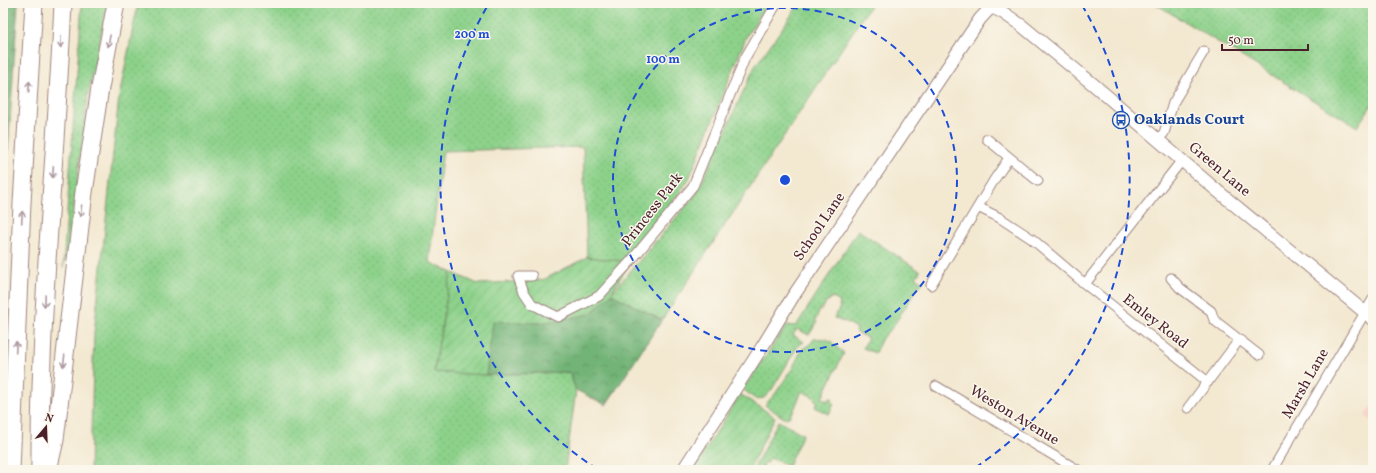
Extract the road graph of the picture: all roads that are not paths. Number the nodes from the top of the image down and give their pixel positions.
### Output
1 (34, 3) edge
2 (63, 3) edge
3 (116, 3) edge
4 (777, 3) edge
5 (990, 5) edge
6 (1204, 51) dead end
7 (987, 139) dead end
8 (1158, 139) junction
9 (1009, 158) junction
10 (1182, 160) junction
11 (1038, 181) dead end
12 (978, 207) junction
13 (532, 276) dead end
14 (1171, 278) dead end
15 (1084, 284) junction
16 (931, 285) dead end
17 (1373, 299) edge
18 (1369, 316) edge
19 (1239, 340) junction
20 (1259, 355) dead end
21 (1208, 382) junction
22 (936, 386) dead end
23 (1188, 408) dead end
24 (12, 470) edge
25 (40, 470) edge
26 (48, 470) edge
27 (682, 470) edge
28 (1078, 470) edge
29 (1272, 470) edge

24 -> 1 highway
2 -> 25 highway
3 -> 26 highway
4 - 13 street, Princess Park
5 - 8 street, Green Lane
5 - 27 street, School Lane
6 - 8 street
7 - 9 street
8 - 10 street, Green Lane
9 - 11 street
9 - 12 street
10 - 15 street
10 - 18 street, Green Lane
12 - 15 street, Emley Road
12 - 16 street
14 - 19 street
15 - 21 street, Emley Road
17 - 18 street, Marsh Lane
18 - 29 street, Marsh Lane
19 - 20 street
19 - 21 street
21 - 23 street
22 - 28 street, Weston Avenue

